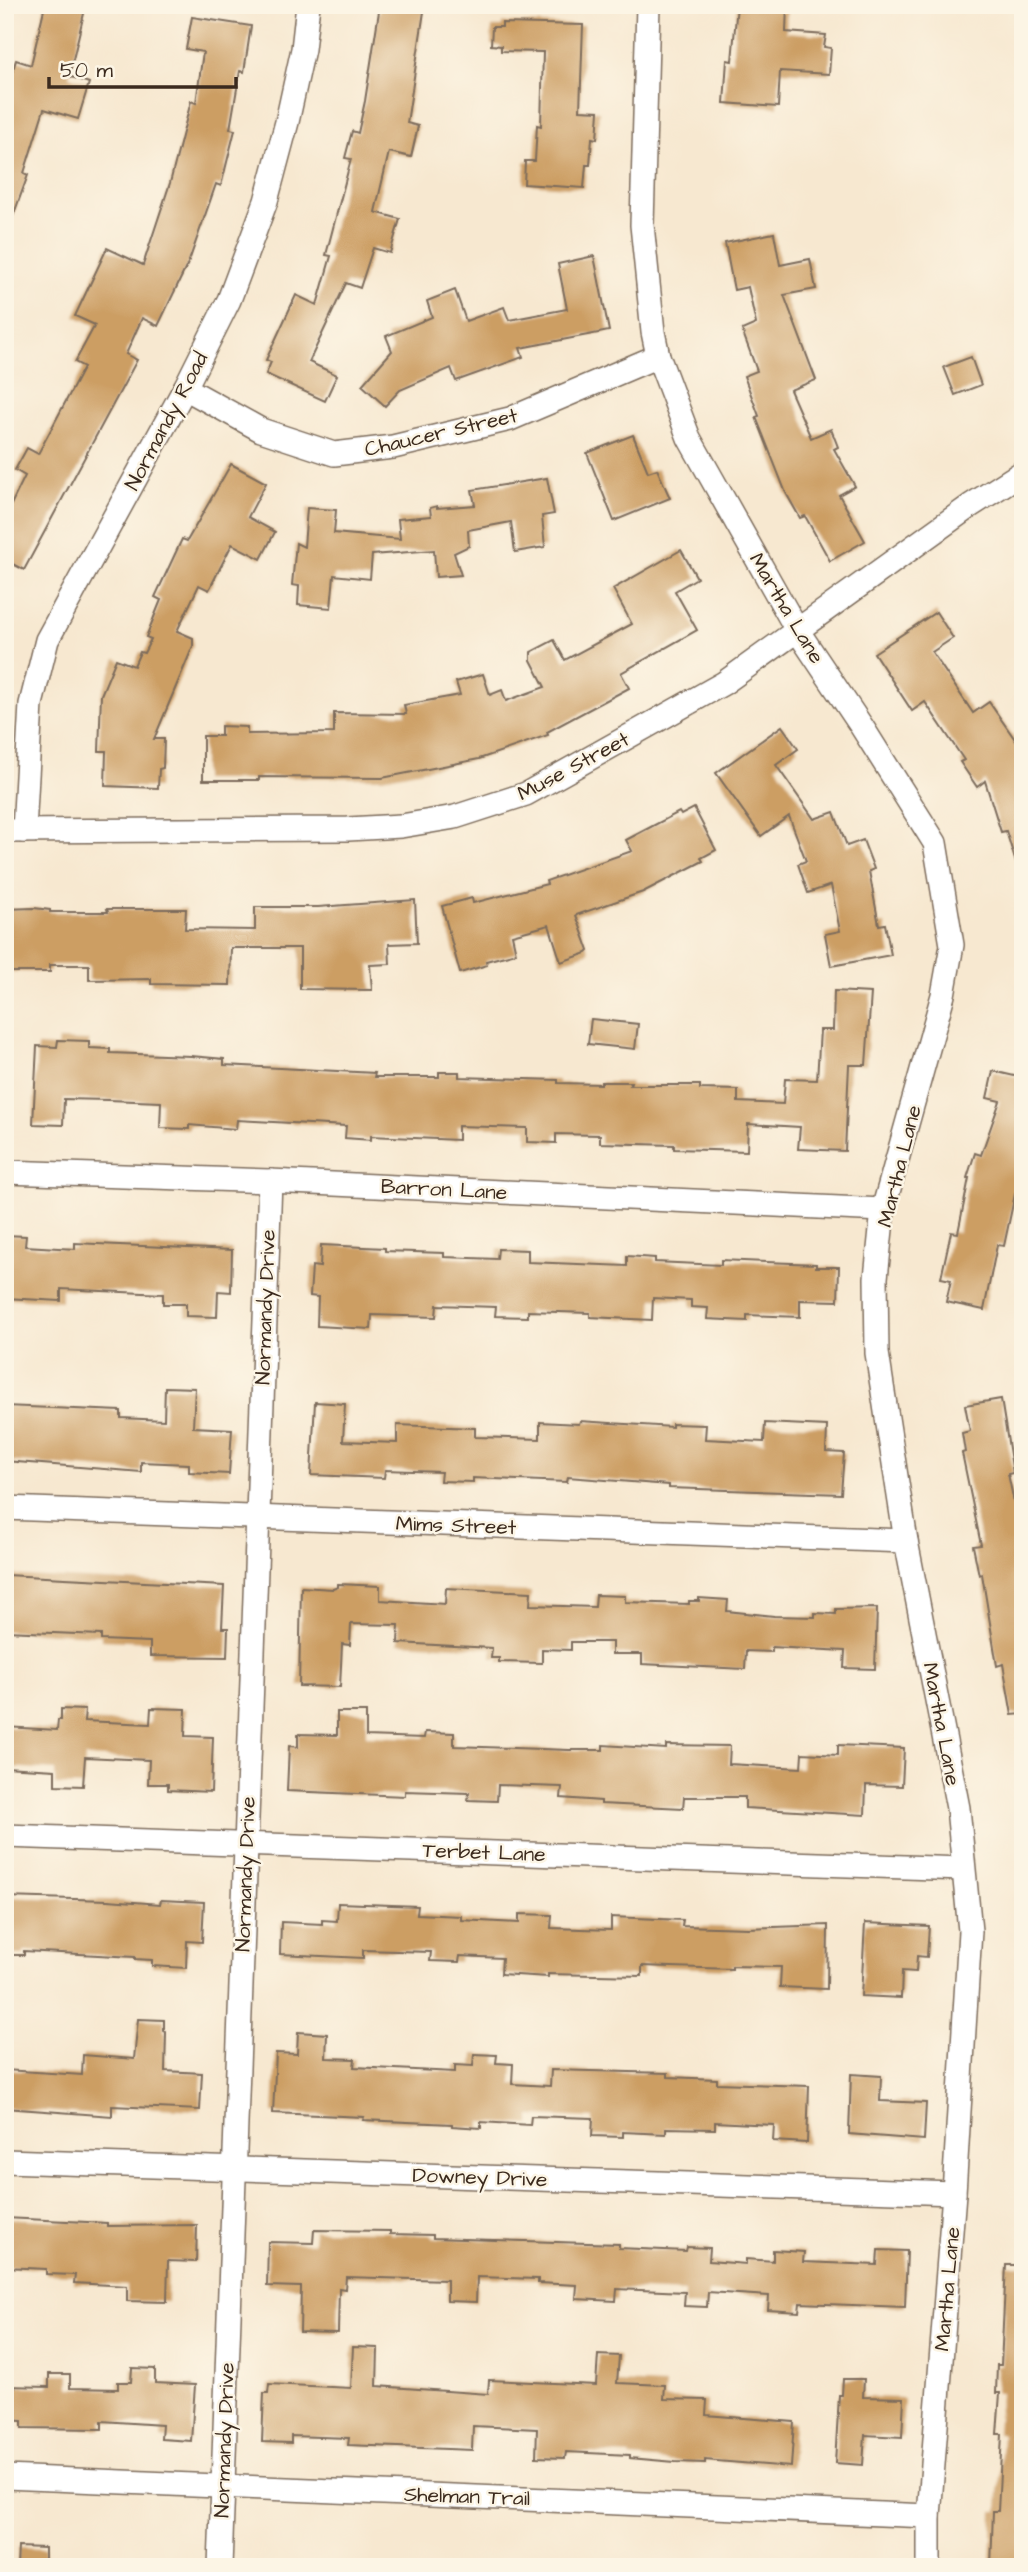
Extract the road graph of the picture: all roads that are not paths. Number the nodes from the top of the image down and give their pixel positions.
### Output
1 (308, 5) edge
2 (648, 5) edge
3 (658, 356) junction
4 (185, 388) junction
5 (1023, 472) edge
6 (797, 630) junction
7 (14, 831) edge
8 (5, 1172) edge
9 (270, 1181) junction
10 (883, 1210) junction
11 (5, 1508) edge
12 (257, 1518) junction
13 (906, 1541) junction
14 (5, 1836) edge
15 (246, 1844) junction
16 (963, 1869) junction
17 (5, 2161) edge
18 (234, 2168) junction
19 (954, 2193) junction
20 (5, 2477) edge
21 (223, 2486) junction
22 (929, 2516) junction
23 (220, 2567) edge
24 (929, 2567) edge

1 - 4 street, Normandy Road
2 - 3 street, Martha Lane
3 - 4 street, Chaucer Street
3 - 6 street, Martha Lane
4 - 7 street, Normandy Road
5 - 6 street, Muse Street
6 - 7 street, Muse Street
6 - 10 street, Martha Lane
8 - 9 street, Barron Lane
9 - 10 street, Barron Lane
9 - 12 street, Normandy Drive
10 - 13 street, Martha Lane
11 - 12 street, Mims Street
12 - 13 street, Mims Street
12 - 15 street, Normandy Drive
13 - 16 street, Martha Lane
14 - 15 street, Terbet Lane
15 - 16 street, Terbet Lane
15 - 18 street, Normandy Drive
16 - 19 street, Martha Lane
17 - 18 street, Downey Drive
18 - 19 street, Downey Drive
18 - 21 street, Normandy Drive
19 - 22 street, Martha Lane
20 - 21 street, Shelman Trail
21 - 22 street, Shelman Trail
21 - 23 street, Normandy Drive
22 - 24 street, Martha Lane

